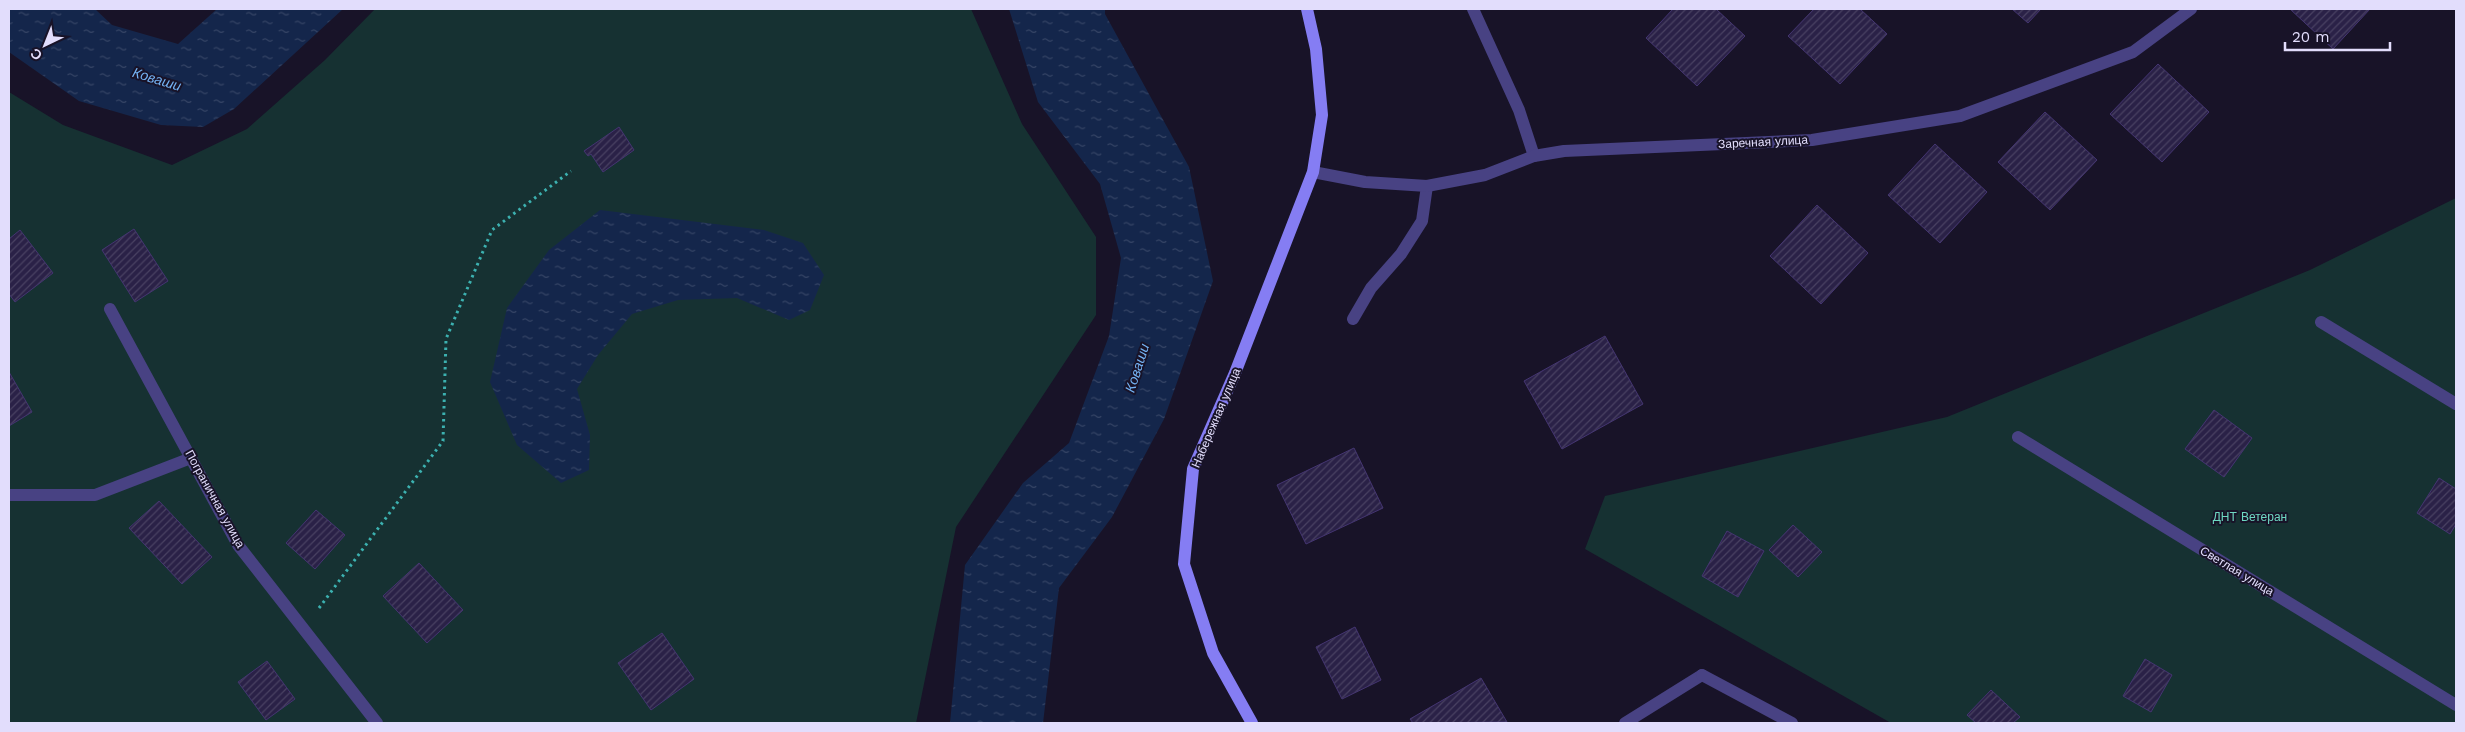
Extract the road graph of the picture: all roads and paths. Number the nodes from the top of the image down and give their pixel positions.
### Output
1 (1307, 9) edge
2 (1473, 9) edge
3 (2192, 9) edge
4 (1534, 156) junction
5 (571, 170) dead end
6 (1313, 172) junction
7 (1427, 186) junction
8 (110, 309) dead end
9 (1353, 319) dead end
10 (2322, 322) dead end
11 (2456, 404) edge
12 (2018, 437) dead end
13 (191, 458) junction
14 (9, 495) edge
15 (304, 628) junction
16 (2456, 705) edge
17 (377, 723) edge
18 (1252, 723) edge
19 (1624, 723) edge
20 (1792, 723) edge

1 - 6 main road, Набережная улица
2 - 4 street
3 - 4 street, Заречная улица
4 - 7 street, Заречная улица
5 - 15 path
6 - 7 street, Заречная улица
6 - 18 main road, Набережная улица
7 - 9 street
8 - 13 street, Пограничная улица
10 - 11 street
12 - 16 street, Светлая улица
13 - 14 street
13 - 15 street, Пограничная улица
15 - 17 street, Пограничная улица
19 - 20 street

